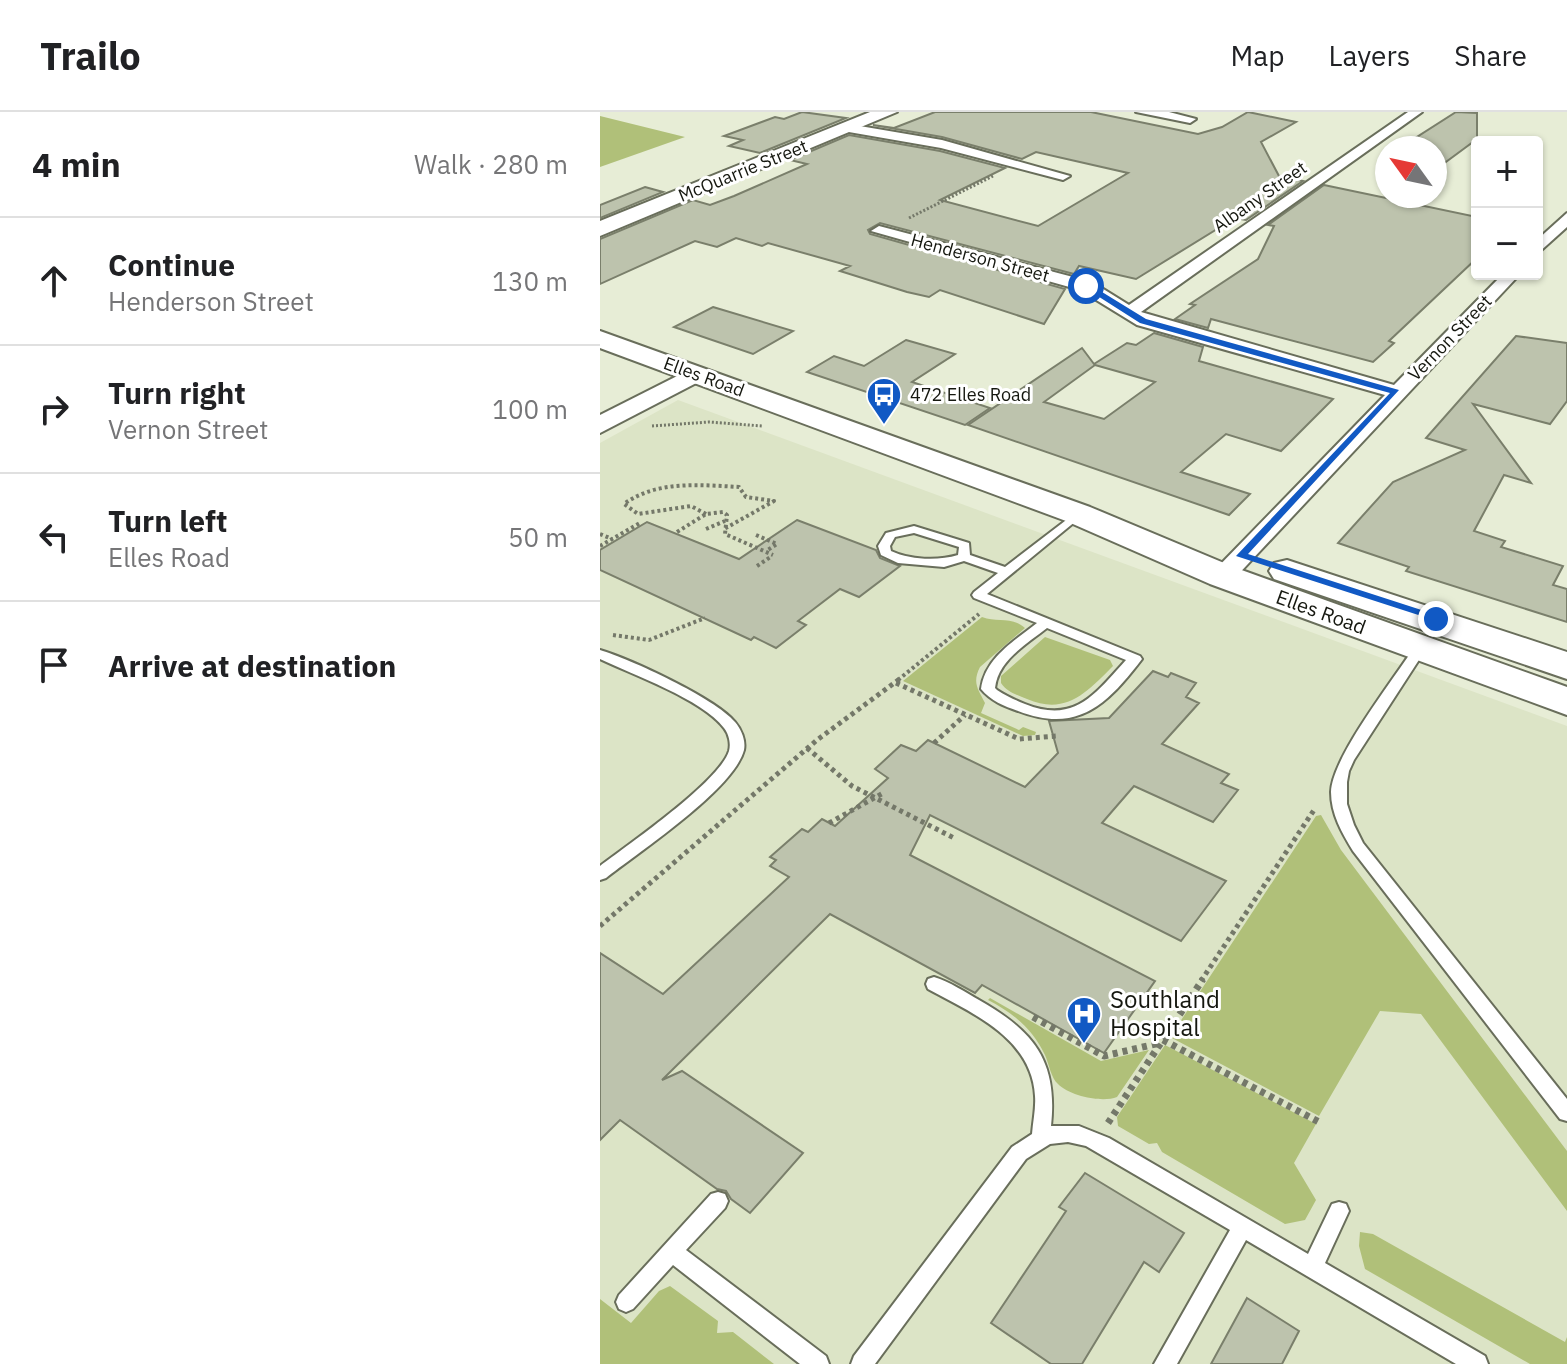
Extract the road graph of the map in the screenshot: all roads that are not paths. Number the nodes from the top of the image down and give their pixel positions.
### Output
1 (887, 112) edge
2 (1142, 112) edge
3 (1416, 112) edge
4 (1190, 119) dead end
5 (848, 128) junction
6 (1063, 176) dead end
7 (1567, 218) edge
8 (600, 229) edge
9 (879, 231) dead end
10 (1543, 243) edge
11 (1506, 280) edge
12 (1127, 314) junction
13 (600, 339) edge
14 (695, 374) junction
15 (1396, 392) junction
16 (600, 425) edge
17 (1078, 514) junction
18 (964, 557) junction
19 (1232, 566) junction
20 (1006, 572) junction
21 (1045, 623) junction
22 (1428, 634) junction
23 (600, 654) edge
24 (1567, 666) edge
25 (1567, 702) edge
26 (600, 874) edge
27 (934, 984) dead end
28 (1567, 1113) edge
29 (1041, 1135) junction
30 (718, 1201) dead end
31 (1339, 1211) dead end
32 (1243, 1226) junction
33 (672, 1252) junction
34 (1312, 1268) junction
35 (626, 1302) dead end
36 (1448, 1357) edge
37 (818, 1364) edge
38 (862, 1364) edge
39 (1165, 1364) edge
40 (1477, 1364) edge

1 - 5 main road, McQuarrie Street
2 - 4 street
3 - 12 street, Albany Street
5 - 6 street
5 - 8 main road, McQuarrie Street
7 - 10 street
9 - 12 street, Henderson Street
11 - 15 street, Vernon Street
12 - 15 street, Henderson Street
13 - 14 main road, Elles Road
14 - 16 street
14 - 17 main road, Elles Road
15 - 19 street, Vernon Street
17 - 19 main road, Elles Road
17 - 20 lane
18 - 18 lane
18 - 20 lane
19 - 22 main road, Elles Road
20 - 21 lane
21 - 21 lane
22 - 24 main road, Elles Road
22 - 25 main road, Elles Road
22 - 28 lane
23 - 26 lane
27 - 29 lane
29 - 32 lane
29 - 38 lane
30 - 33 lane
31 - 34 lane
32 - 34 lane
32 - 39 lane
33 - 35 lane
33 - 37 lane
34 - 36 lane
36 - 40 lane

